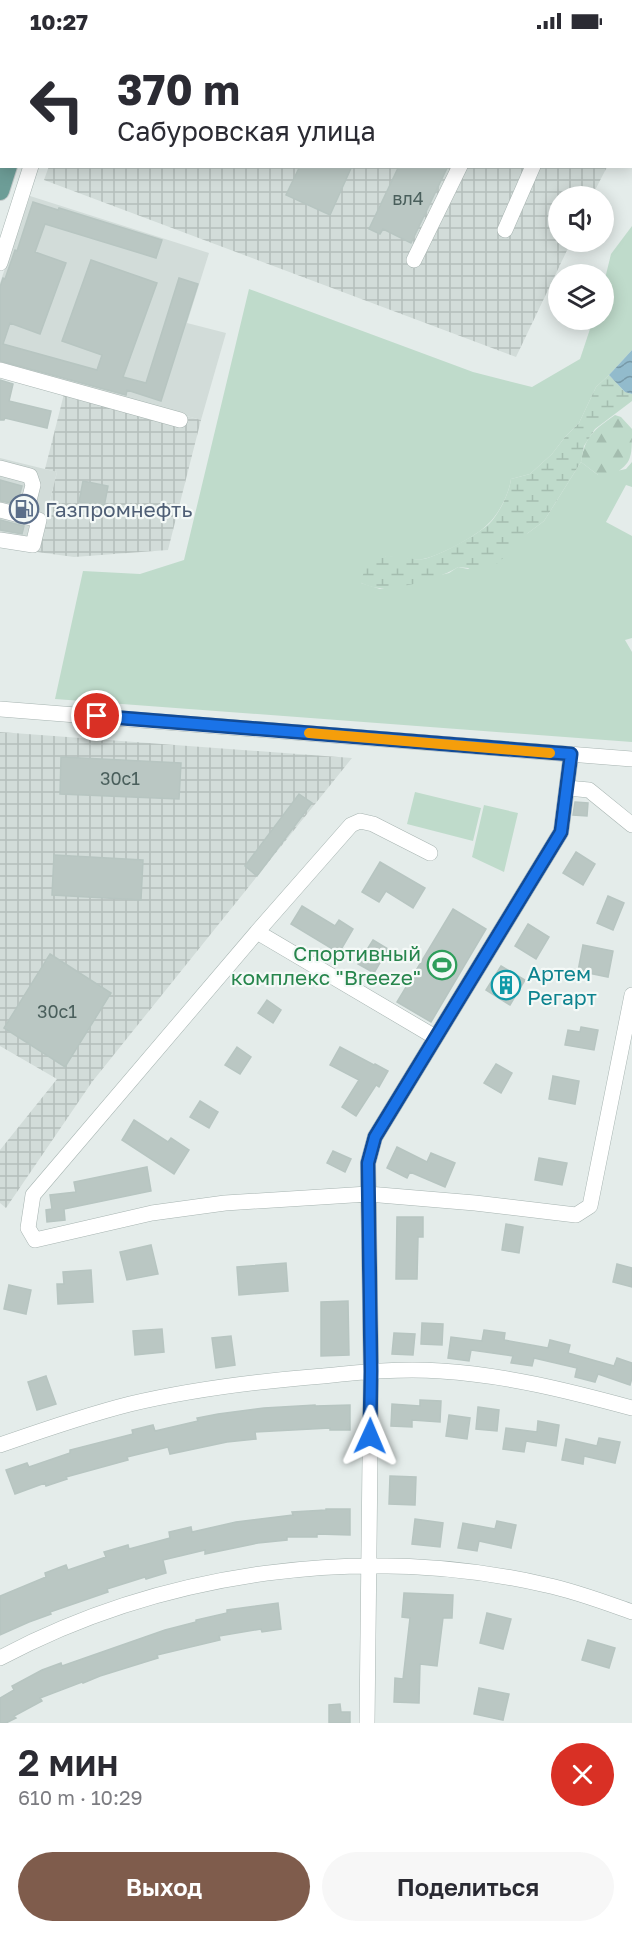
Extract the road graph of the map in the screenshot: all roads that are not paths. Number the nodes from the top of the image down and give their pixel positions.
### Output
1 (7, 168) edge
2 (30, 168) edge
3 (459, 168) edge
4 (532, 168) edge
5 (0, 190) edge
6 (505, 230) dead end
7 (414, 260) dead end
8 (0, 263) edge
9 (0, 370) edge
10 (180, 420) dead end
11 (0, 468) edge
12 (0, 510) edge
13 (25, 516) junction
14 (0, 540) edge
15 (0, 709) edge
16 (571, 754) junction
17 (632, 759) edge
18 (567, 788) junction
19 (632, 825) edge
20 (429, 853) dead end
21 (257, 932) junction
22 (632, 995) edge
23 (435, 1037) junction
24 (368, 1194) junction
25 (371, 1371) junction
26 (632, 1408) edge
27 (0, 1445) edge
28 (368, 1565) junction
29 (632, 1612) edge
30 (0, 1658) edge
31 (367, 1723) edge

1 - 5 main road
2 - 8 street
3 - 7 street
4 - 6 street
9 - 10 street
11 - 13 street
12 - 13 street
13 - 14 street
15 - 16 street
16 - 17 street
16 - 18 street
18 - 19 street
18 - 23 street
20 - 21 street
21 - 23 street
21 - 24 street
22 - 24 street
23 - 24 street
24 - 25 street
25 - 26 street
25 - 27 street
25 - 28 street
28 - 29 street
28 - 30 street
28 - 31 street

